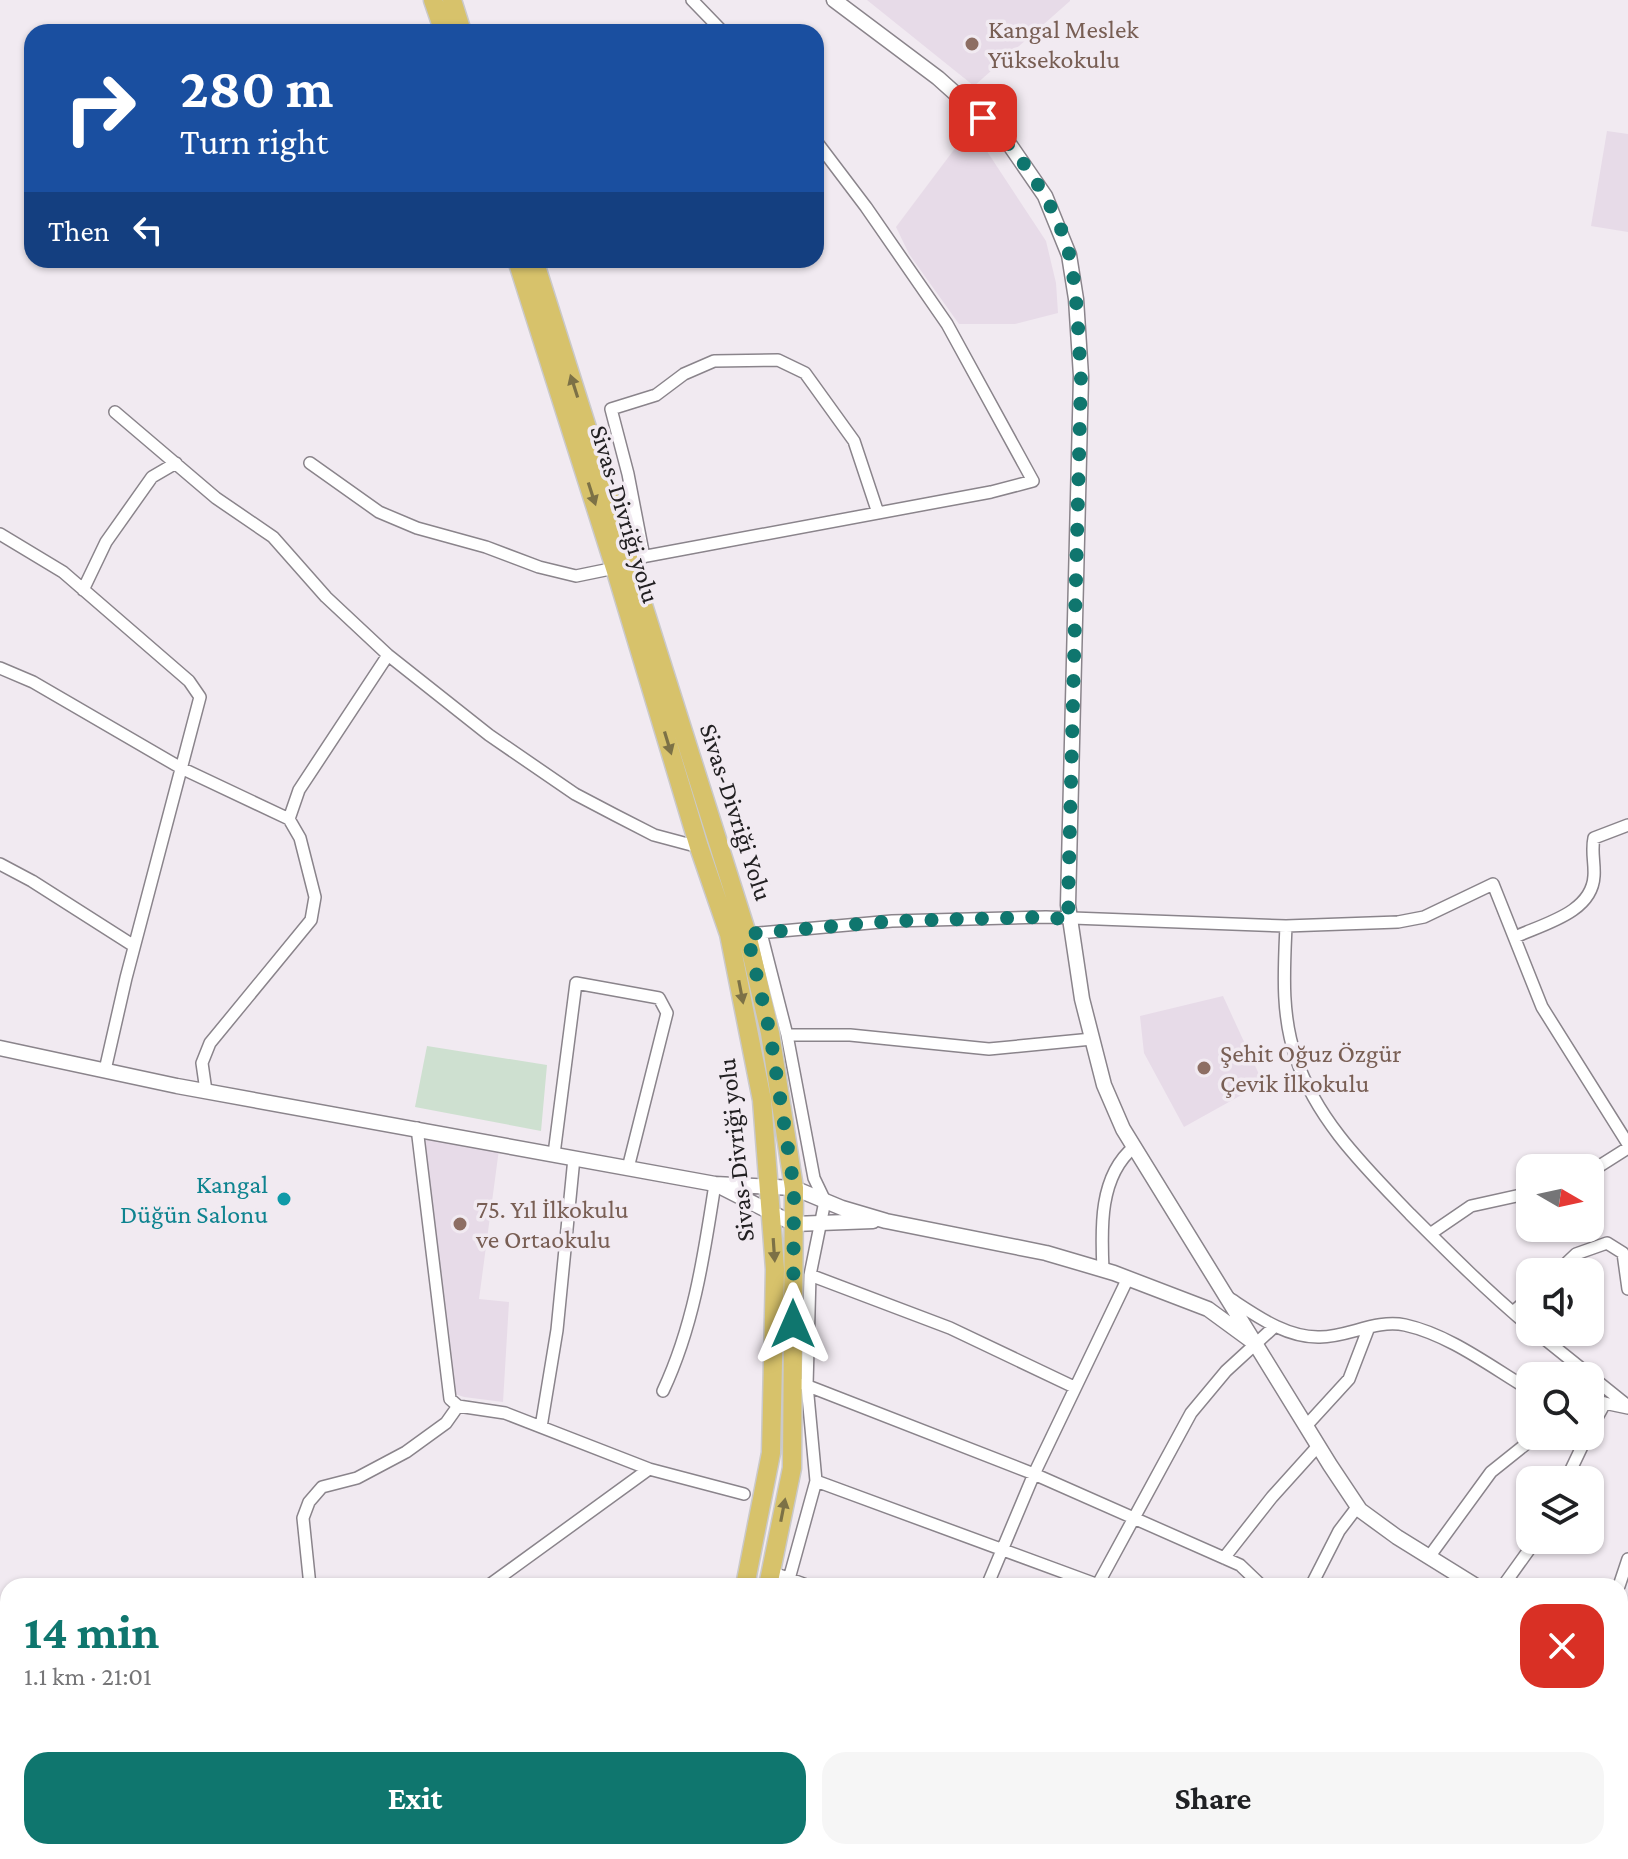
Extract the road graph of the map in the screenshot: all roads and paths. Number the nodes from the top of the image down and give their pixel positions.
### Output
1 (433, 0) edge
2 (452, 0) edge
3 (692, 0) edge
4 (834, 0) edge
5 (441, 24) edge
6 (460, 24) edge
7 (715, 24) edge
8 (824, 152) edge
9 (520, 268) edge
10 (537, 268) edge
11 (115, 412) dead end
12 (176, 463) junction
13 (310, 463) dead end
14 (878, 513) junction
15 (0, 534) edge
16 (644, 557) junction
17 (615, 568) junction
18 (83, 590) junction
19 (388, 655) junction
20 (0, 668) edge
21 (181, 768) junction
22 (289, 819) junction
23 (1628, 825) edge
24 (699, 847) junction
25 (0, 864) edge
26 (1070, 920) junction
27 (1286, 926) junction
28 (754, 933) junction
29 (1515, 937) junction
30 (134, 946) junction
31 (787, 1035) junction
32 (1092, 1039) junction
33 (0, 1048) edge
34 (105, 1070) junction
35 (206, 1091) junction
36 (417, 1128) junction
37 (1628, 1146) edge
38 (1134, 1147) junction
39 (554, 1154) junction
40 (574, 1158) junction
41 (1604, 1162) edge
42 (628, 1168) junction
43 (715, 1184) junction
44 (769, 1188) junction
45 (794, 1188) junction
46 (1516, 1196) edge
47 (825, 1201) junction
48 (771, 1214) junction
49 (886, 1221) junction
50 (819, 1223) junction
51 (794, 1224) junction
52 (1430, 1234) junction
53 (1625, 1252) edge
54 (1572, 1258) edge
55 (1103, 1270) junction
56 (810, 1275) junction
57 (1128, 1278) junction
58 (1628, 1289) edge
59 (1226, 1295) junction
60 (1516, 1309) edge
61 (1513, 1312) junction
62 (1516, 1315) edge
63 (1274, 1327) junction
64 (1369, 1327) junction
65 (1255, 1344) junction
66 (1553, 1346) edge
67 (800, 1382) junction
68 (1516, 1382) edge
69 (1074, 1387) junction
70 (663, 1391) dead end
71 (1605, 1403) edge
72 (458, 1406) junction
73 (1628, 1407) edge
74 (1306, 1426) junction
75 (541, 1427) junction
76 (1318, 1446) junction
77 (1518, 1450) edge
78 (649, 1469) junction
79 (1034, 1474) junction
80 (816, 1481) junction
81 (744, 1494) dead end
82 (1358, 1506) junction
83 (1134, 1518) junction
84 (1002, 1550) junction
85 (1526, 1554) edge
86 (1429, 1557) junction
87 (1224, 1558) junction
88 (1628, 1559) edge
89 (309, 1578) edge
90 (499, 1578) edge
91 (747, 1578) edge
92 (770, 1578) edge
93 (789, 1578) edge
94 (990, 1578) edge
95 (1080, 1578) edge
96 (1103, 1578) edge
97 (1254, 1578) edge
98 (1315, 1578) edge
99 (1463, 1578) edge
100 (1509, 1578) edge
101 (1622, 1578) edge

1 - 5 main road
2 - 6 main road
3 - 7 street
4 - 26 street
8 - 14 street
9 -> 17 main road, Sivas-Divriği yolu
28 -> 10 main road, Sivas-Divriği Yolu
11 - 12 street
12 - 18 street
12 - 19 street
13 - 17 street
14 - 16 street
14 - 16 street
15 - 18 street
16 - 28 street
17 -> 24 main road, Sivas-Divriği yolu
18 - 21 street
19 - 22 street
19 - 24 street
20 - 21 street
21 - 22 street
21 - 30 street
22 - 35 street
23 - 29 street
24 -> 44 main road, Sivas-Divriği yolu
25 - 30 street
26 - 27 street
26 - 28 street
26 - 32 street
27 - 29 street
27 - 52 street
28 - 31 street
28 - 45 main road, Sivas-Divriği Yolu
29 - 37 street
30 - 34 street
31 - 32 street
31 - 47 street
32 - 38 street
33 - 34 street
34 - 35 street
35 - 36 street
36 - 39 street
36 - 72 street
37 - 41 street
38 - 55 street
38 - 59 street
39 - 40 street
39 - 42 street
40 - 42 street
40 - 75 street
42 - 43 street
43 - 44 street
43 - 48 street
43 - 70 street
44 - 45 street
44 - 48 main road, Sivas-Divriği yolu
45 - 47 street
45 - 51 main road, Sivas-Divriği Yolu
46 - 52 street
47 - 49 street
47 - 50 street
48 - 51 street
48 -> 91 main road, Sivas-Divriği yolu
49 - 50 street
49 - 55 street
50 - 51 street
50 - 56 street
51 - 67 main road, Sivas-Divriği Yolu
52 - 61 street
53 - 54 street
53 - 58 street
55 - 57 street
56 - 67 street
56 - 69 street
57 - 65 street
57 - 69 street
59 - 63 street
59 - 65 street
60 - 61 street
61 - 62 street
63 - 64 street
63 - 65 street
64 - 68 street
64 - 74 street
65 - 74 street
65 - 83 street
66 - 73 street
67 - 79 street
67 - 80 street
92 -> 67 main road, Sivas-Divriği Yolu
69 - 79 street
71 - 73 street
72 - 75 street
72 - 89 street
74 - 76 street
75 - 78 street
76 - 82 street
76 - 87 street
77 - 86 street
78 - 81 street
78 - 90 street
79 - 83 street
79 - 84 street
80 - 84 street
80 - 93 street
82 - 86 street
82 - 98 street
83 - 87 street
83 - 96 street
84 - 94 street
84 - 95 street
85 - 100 street
86 - 99 street
87 - 97 street
88 - 101 street

